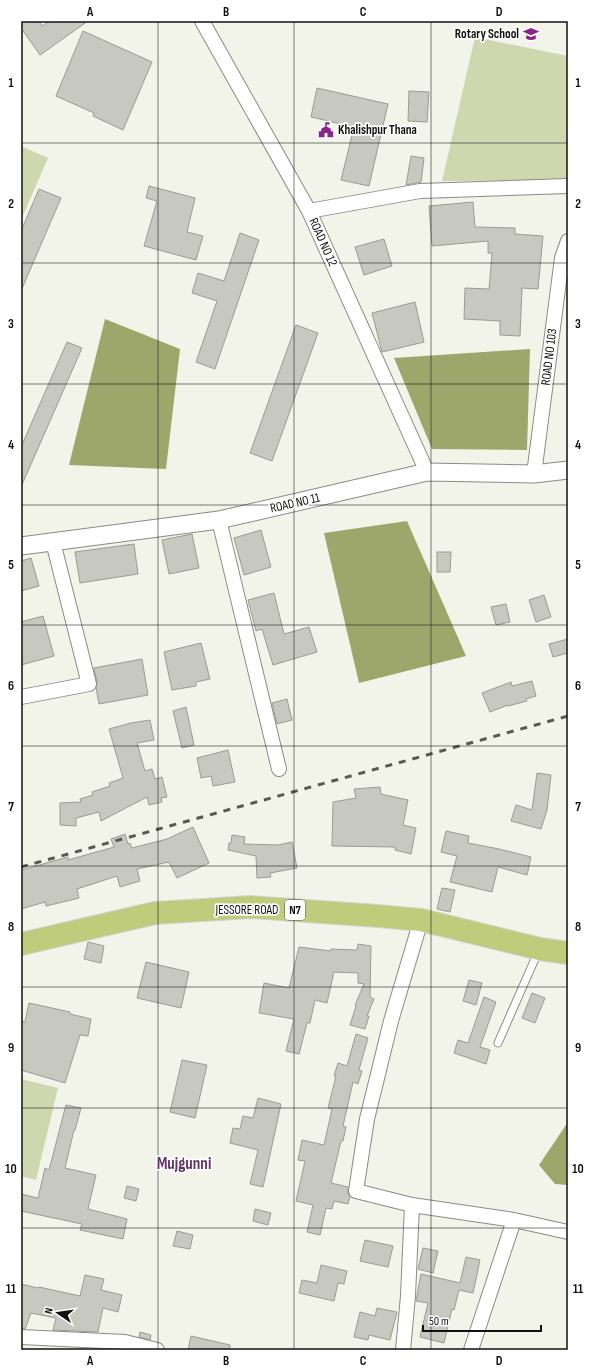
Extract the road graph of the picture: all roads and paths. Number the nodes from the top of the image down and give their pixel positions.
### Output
1 (202, 21) edge
2 (568, 186) edge
3 (309, 210) junction
4 (568, 241) edge
5 (568, 470) edge
6 (427, 472) junction
7 (534, 474) junction
8 (219, 520) junction
9 (53, 542) junction
10 (21, 546) edge
11 (21, 697) edge
12 (279, 769) dead end
13 (421, 920) junction
14 (21, 944) edge
15 (540, 949) junction
16 (568, 953) edge
17 (498, 1043) dead end
18 (412, 1205) junction
19 (514, 1220) junction
20 (568, 1232) edge
21 (21, 1337) edge
22 (157, 1350) edge
23 (403, 1350) edge
24 (471, 1350) edge

1 - 3 street, ROAD NO 12
2 - 3 street
3 - 6 street, ROAD NO 12
4 - 7 street, ROAD NO 103
5 - 7 street, ROAD NO 11
6 - 7 street, ROAD NO 11
6 - 8 street, ROAD NO 11
8 - 9 street, ROAD NO 11
8 - 12 street
9 - 10 street, ROAD NO 11
9 - 11 street
13 - 14 highway, JESSORE ROAD / N7
13 - 15 highway, JESSORE ROAD / N7
13 - 18 street
15 - 16 highway, JESSORE ROAD / N7
15 - 17 lane
18 - 19 street
18 - 23 street
19 - 20 street
19 - 24 street
21 - 22 street

